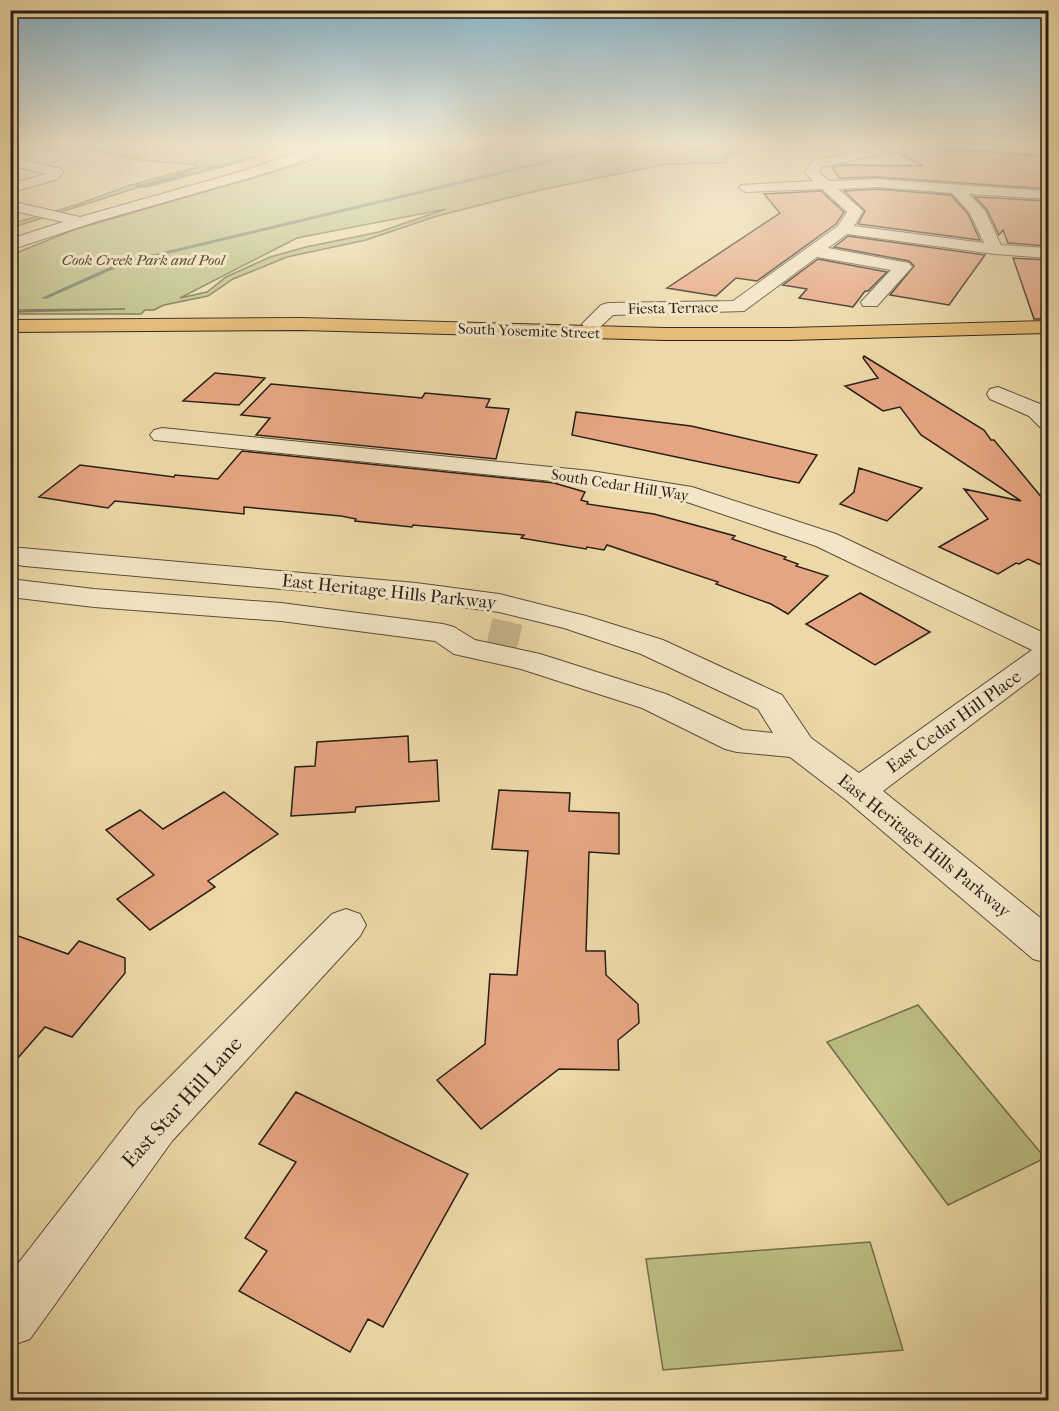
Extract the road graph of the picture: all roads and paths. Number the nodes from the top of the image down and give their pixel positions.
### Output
1 (34, 211) edge
2 (81, 211) edge
3 (117, 211) edge
4 (855, 211) edge
5 (977, 211) edge
6 (59, 217) junction
7 (81, 221) junction
8 (844, 229) junction
9 (10, 232) edge
10 (10, 245) edge
11 (995, 249) junction
12 (814, 251) junction
13 (1048, 253) edge
14 (870, 302) dead end
15 (592, 324) dead end
16 (10, 326) edge
17 (1048, 327) edge
18 (10, 341) edge
19 (1048, 344) edge
20 (998, 394) dead end
21 (1048, 422) edge
22 (162, 435) dead end
23 (10, 555) edge
24 (10, 588) edge
25 (462, 598) junction
26 (575, 622) junction
27 (443, 633) junction
28 (489, 633) tunnel mouth
29 (519, 640) tunnel mouth
30 (1048, 646) edge
31 (652, 647) junction
32 (553, 650) junction
33 (1048, 653) edge
34 (628, 675) junction
35 (654, 701) junction
36 (799, 746) junction
37 (859, 791) junction
38 (346, 925) dead end
39 (1048, 947) edge
40 (10, 1319) edge

1 - 6 street
2 - 6 street
3 - 7 street
4 - 8 street
5 - 11 street
6 - 7 street
6 - 9 street
7 - 10 street
8 - 11 street
8 - 12 street, Fiesta Terrace
11 - 13 street
12 - 14 street
12 - 15 street, Fiesta Terrace
16 - 17 main road, South Yosemite Street
18 - 19 main road, South Yosemite Street
20 - 21 street
22 - 30 street, South Cedar Hill Way
23 - 25 street, East Heritage Hills Parkway
24 - 27 street, East Heritage Hills Parkway
25 - 26 street, East Heritage Hills Parkway
25 - 27 street
26 - 31 street, East Heritage Hills Parkway
26 - 32 street
27 - 28 street, East Heritage Hills Parkway
27 - 35 street, East Heritage Hills Parkway
29 - 32 street, East Heritage Hills Parkway
31 - 34 street
31 - 36 street, East Heritage Hills Parkway
32 - 34 street, East Heritage Hills Parkway
33 - 37 street, East Cedar Hill Place
34 - 35 street, East Heritage Hills Parkway
35 - 36 street, East Heritage Hills Parkway
36 - 37 street, East Heritage Hills Parkway
37 - 39 street, East Heritage Hills Parkway
38 - 40 street, East Star Hill Lane

